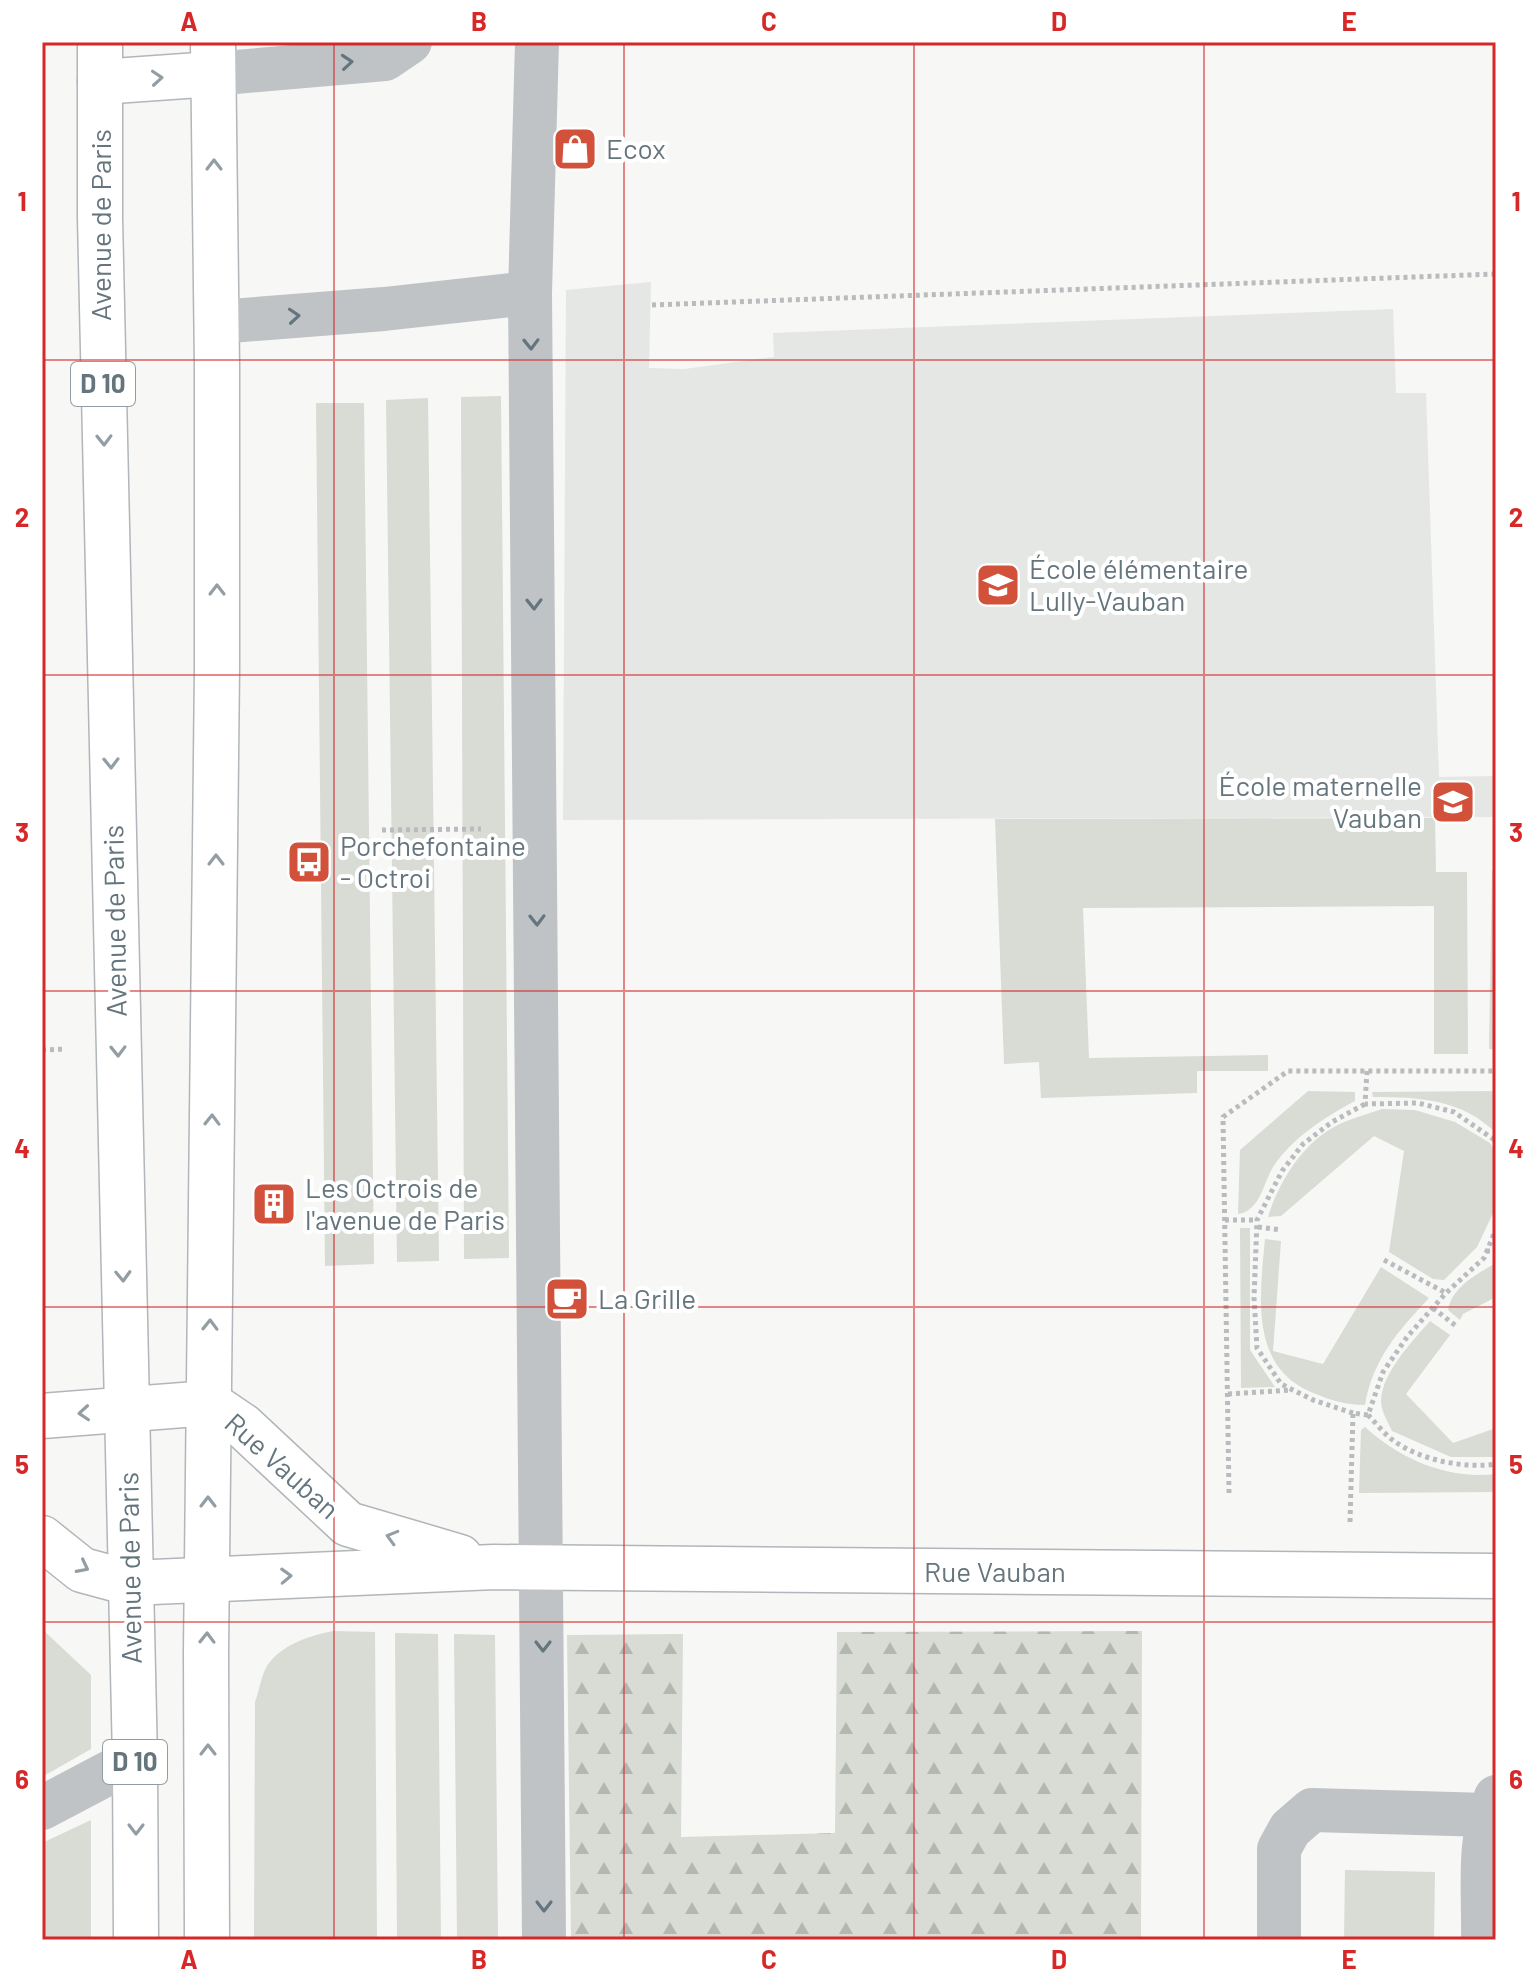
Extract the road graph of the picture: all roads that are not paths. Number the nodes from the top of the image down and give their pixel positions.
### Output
1 (410, 42) edge
2 (537, 49) edge
3 (213, 58) edge
4 (100, 62) edge
5 (530, 293) junction
6 (217, 322) junction
7 (209, 1403) junction
8 (126, 1410) junction
9 (42, 1416) edge
10 (42, 1538) edge
11 (494, 1567) junction
12 (543, 1568) junction
13 (1496, 1576) edge
14 (208, 1580) junction
15 (130, 1583) junction
16 (135, 1759) junction
17 (1492, 1806) edge
18 (42, 1808) edge
19 (136, 1940) edge
20 (207, 1940) edge
21 (544, 1940) edge
22 (1279, 1940) edge
23 (1483, 1940) edge

3 -> 1 street
2 - 5 street
4 -> 3 main road, Avenue de Paris / D 10
6 -> 3 main road, D 10
4 -> 8 main road, Avenue de Paris / D 10
6 -> 5 street
5 -> 12 street
7 -> 6 main road, D 10
7 - 8 main road
11 -> 7 main road, Rue Vauban
14 -> 7 main road, D 10
8 -> 9 main road
8 - 15 main road, Avenue de Paris / D 10
10 -> 15 main road, Rue Vauban
11 - 12 main road, Rue Vauban
14 -> 11 main road, Rue Vauban
12 - 13 main road, Rue Vauban
12 -> 21 street
14 - 15 main road, Rue Vauban
20 -> 14 main road, D 10
15 - 16 main road, Avenue de Paris / D 10
16 - 18 street
16 -> 19 main road, Avenue de Paris / D 10
17 - 22 street
17 - 23 street

